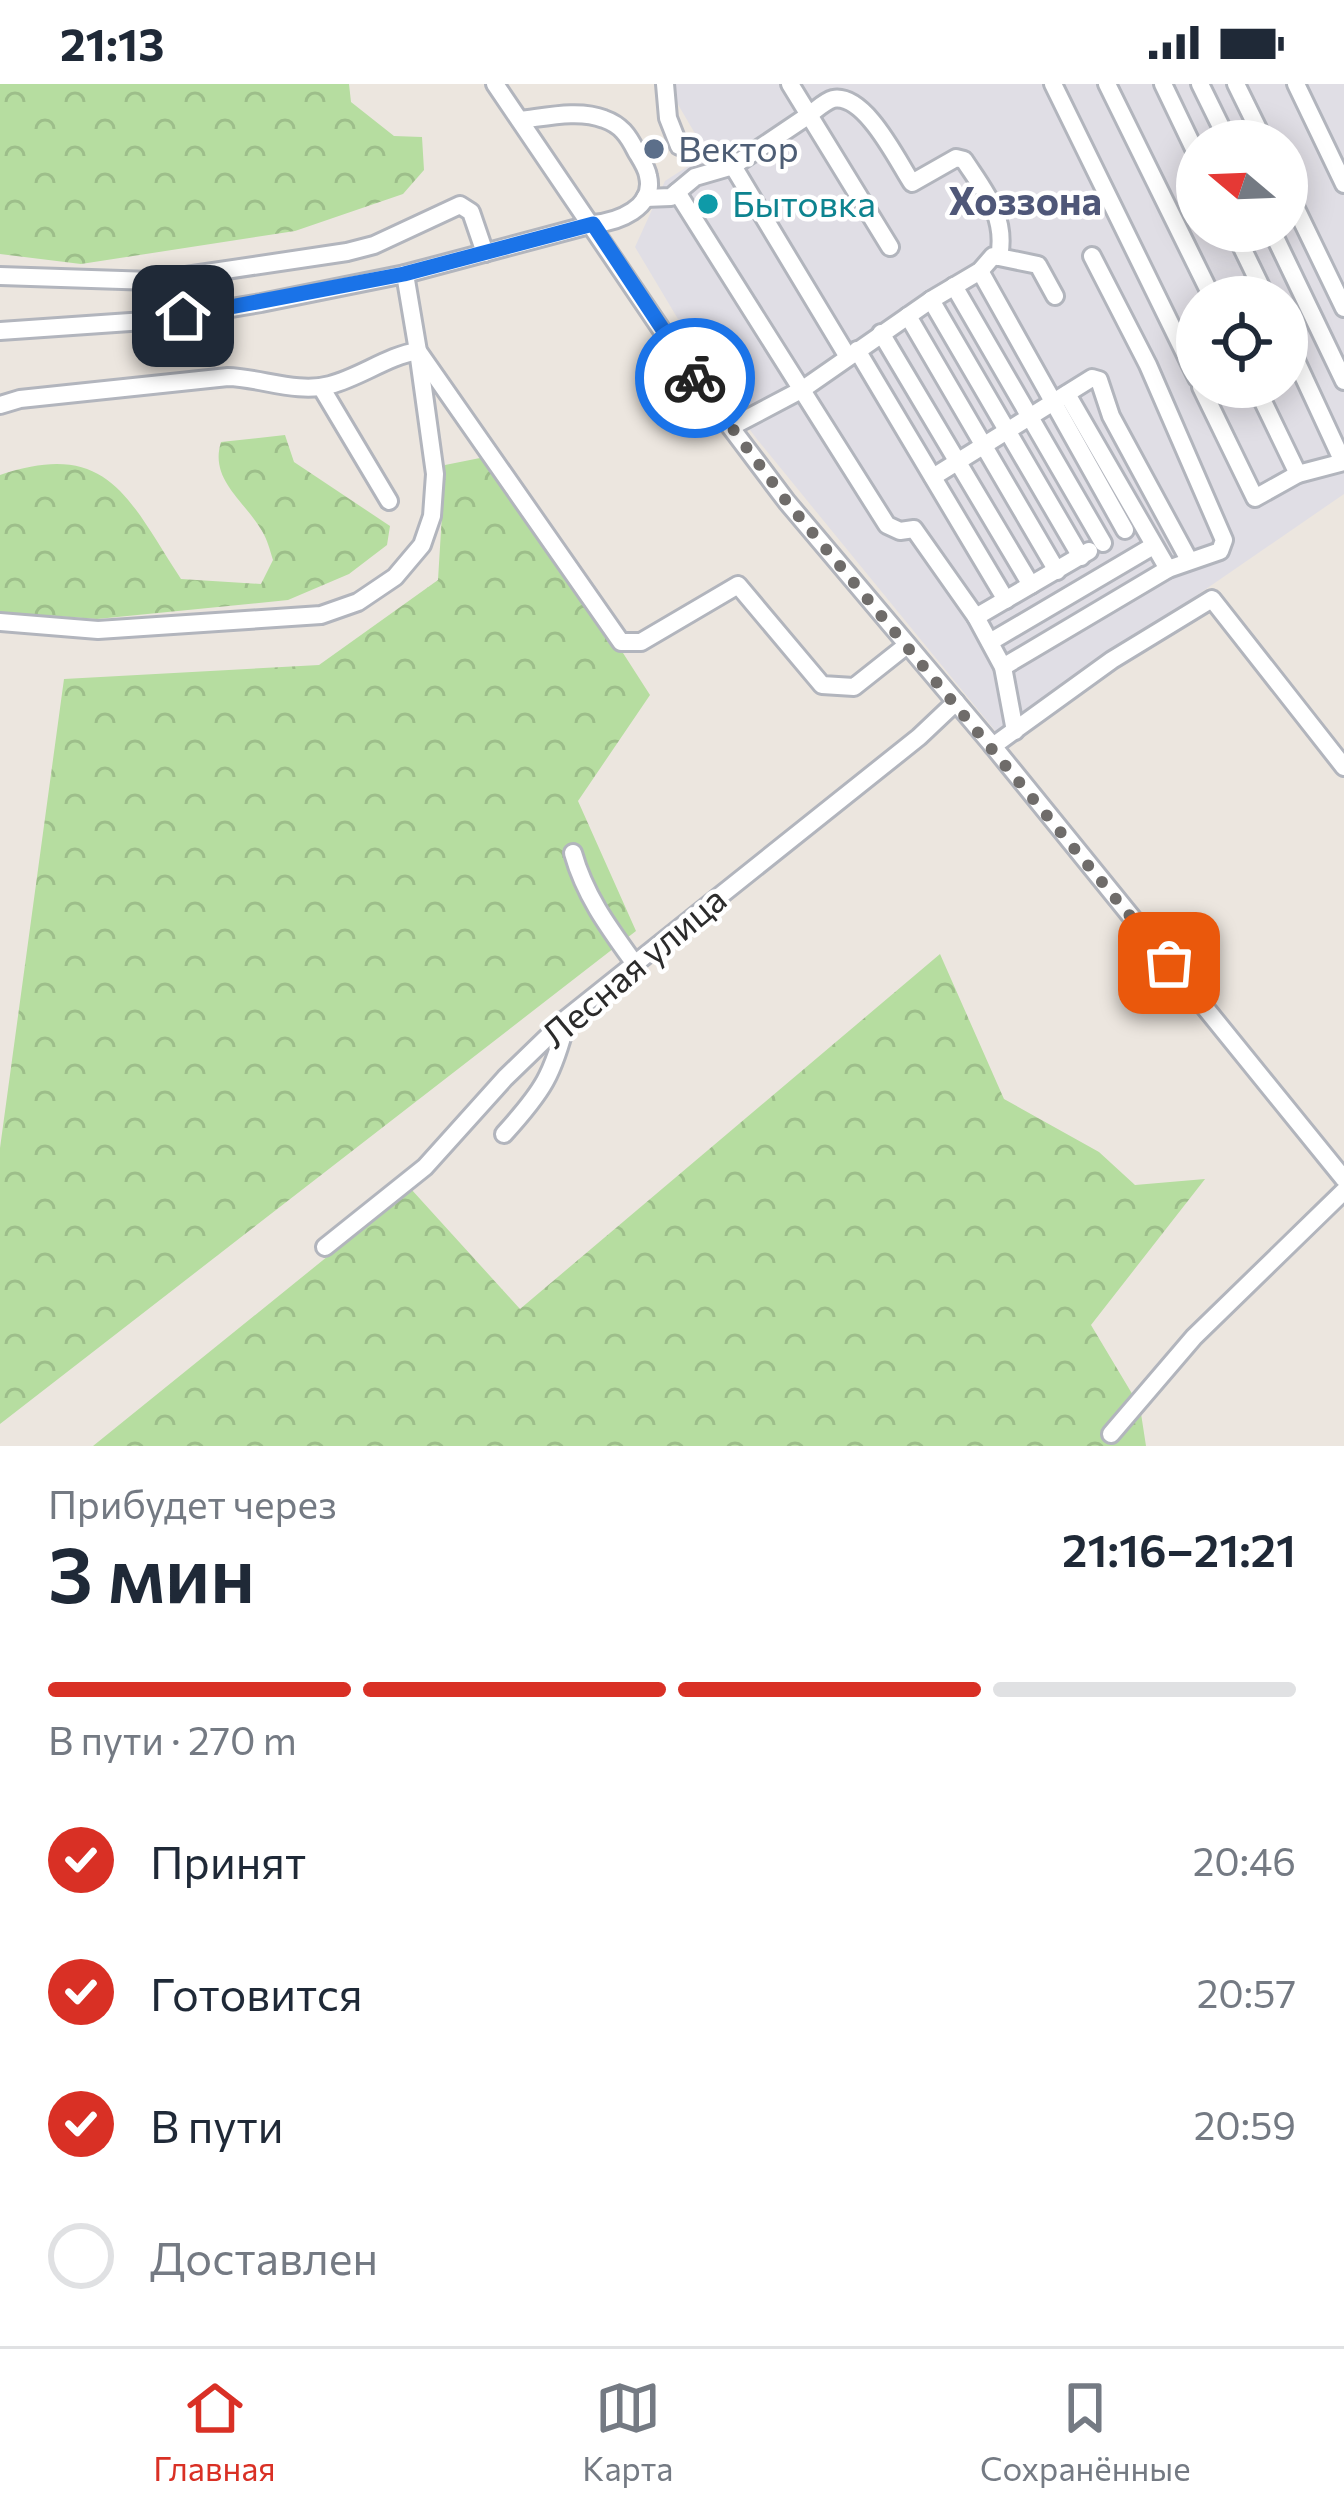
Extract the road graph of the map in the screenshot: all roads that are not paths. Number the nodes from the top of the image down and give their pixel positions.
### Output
1 (665, 84) edge
2 (790, 84) edge
3 (1053, 84) edge
4 (1107, 84) edge
5 (1162, 84) edge
6 (1200, 84) edge
7 (1236, 84) edge
8 (1296, 84) edge
9 (501, 86) edge
10 (808, 115) junction
11 (520, 120) junction
12 (1180, 120) edge
13 (1218, 120) edge
14 (1254, 120) edge
15 (679, 146) dead end
16 (734, 166) junction
17 (1344, 184) edge
18 (677, 192) junction
19 (646, 198) junction
20 (593, 224) junction
21 (1308, 233) edge
22 (890, 247) dead end
23 (1281, 252) edge
24 (485, 253) junction
25 (1091, 256) dead end
26 (999, 257) junction
27 (980, 271) junction
28 (404, 274) junction
29 (0, 276) edge
30 (1202, 276) edge
31 (953, 286) junction
32 (1055, 296) dead end
33 (931, 300) junction
34 (1344, 308) edge
35 (908, 316) junction
36 (0, 331) edge
37 (881, 333) junction
38 (1176, 335) edge
39 (418, 351) junction
40 (853, 353) junction
41 (1344, 381) edge
42 (1308, 386) edge
43 (321, 387) junction
44 (803, 389) junction
45 (1059, 399) junction
46 (0, 405) edge
47 (1211, 408) edge
48 (1266, 408) edge
49 (1030, 417) junction
50 (731, 427) junction
51 (1007, 431) junction
52 (983, 446) junction
53 (958, 461) junction
54 (1343, 462) edge
55 (1298, 474) junction
56 (933, 477) junction
57 (389, 501) dead end
58 (1132, 526) junction
59 (1103, 543) junction
60 (1153, 546) junction
61 (1082, 556) junction
62 (1190, 560) junction
63 (1168, 569) junction
64 (1057, 571) junction
65 (1031, 585) junction
66 (1006, 600) junction
67 (976, 616) junction
68 (0, 622) edge
69 (990, 642) junction
70 (908, 645) junction
71 (1004, 667) junction
72 (956, 702) junction
73 (1015, 730) junction
74 (993, 746) junction
75 (1344, 767) edge
76 (573, 854) dead end
77 (635, 964) junction
78 (567, 1018) junction
79 (504, 1134) dead end
80 (1344, 1179) edge
81 (1344, 1191) edge
82 (326, 1247) dead end
83 (1111, 1434) dead end

1 - 15 street
2 - 10 street
3 - 38 street
4 - 30 street
5 - 12 street
6 - 13 street
7 - 14 street
8 - 17 street
9 - 11 street
10 - 16 street
10 - 22 street
10 - 26 street
11 - 19 street
11 - 20 street
16 - 18 street
16 - 40 street
18 - 19 street
18 - 44 street
19 - 20 street
20 - 24 street
20 - 50 street
21 - 34 street
23 - 41 street
24 - 28 street
24 - 29 street
25 - 62 street
26 - 27 street
26 - 32 street
27 - 31 street
27 - 45 street
28 - 36 street
28 - 39 street
31 - 33 street
31 - 49 street
33 - 35 street
33 - 51 street
35 - 37 street
35 - 52 street
37 - 40 street
37 - 53 street
39 - 43 street
39 - 68 street
39 - 70 street
40 - 44 street
40 - 56 street
42 - 54 street
43 - 46 street
43 - 57 street
44 - 50 street
44 - 67 street
45 - 49 street
45 - 58 street
45 - 62 street
47 - 55 street
48 - 55 street
49 - 51 street
49 - 59 street
50 - 70 street
51 - 52 street
51 - 61 street
52 - 53 street
52 - 64 street
53 - 56 street
53 - 65 street
54 - 55 street
56 - 66 street
58 - 59 street
58 - 60 street
59 - 61 street
60 - 63 street
60 - 69 street
61 - 64 street
62 - 63 street
63 - 71 street
64 - 65 street
65 - 66 street
66 - 67 street
67 - 69 street
69 - 71 street
70 - 72 street
71 - 73 street
72 - 74 street
72 - 77 street, Лесная улица
73 - 74 street
73 - 75 street
74 - 80 street
76 - 77 street
77 - 78 street, Лесная улица
78 - 79 street
78 - 82 street, Лесная улица
81 - 83 street

